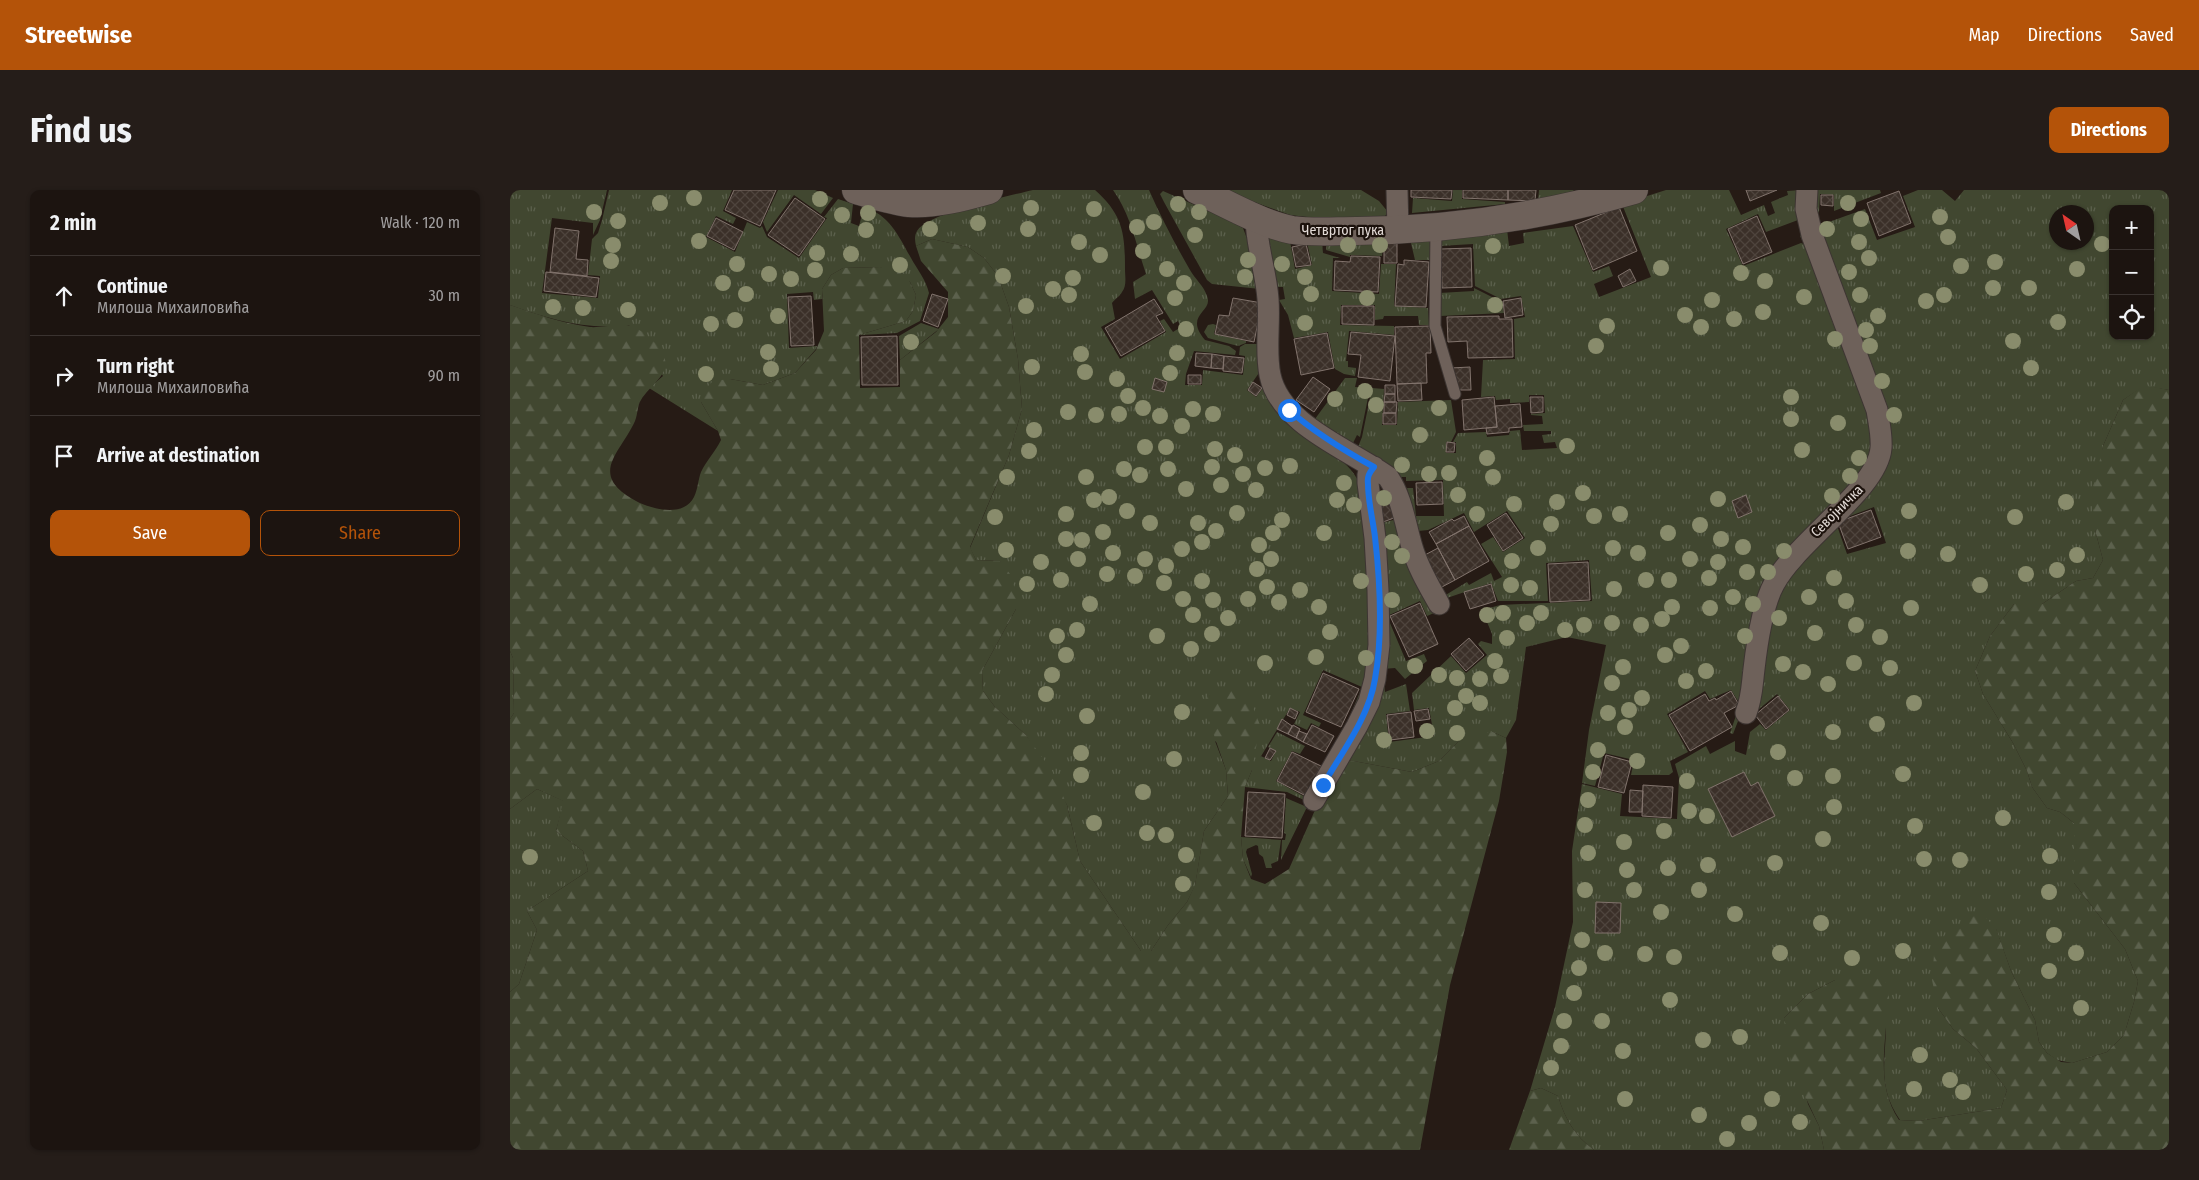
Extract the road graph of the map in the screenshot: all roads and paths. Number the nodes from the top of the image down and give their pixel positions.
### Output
1 (856, 190) edge
2 (989, 190) edge
3 (1197, 190) edge
4 (1397, 190) edge
5 (1634, 190) edge
6 (1807, 190) edge
7 (1256, 217) junction
8 (1436, 226) junction
9 (1398, 230) junction
10 (1455, 394) dead end
11 (1374, 467) junction
12 (1439, 604) dead end
13 (1746, 713) dead end
14 (1314, 800) dead end

1 - 2 street
3 - 7 street, Четвртог пука
4 - 9 street
5 - 8 street, Четвртог пука
6 - 13 street, Севојничка
7 - 9 street, Четвртог пука
7 - 11 street
8 - 9 street, Четвртог пука
8 - 10 lane
11 - 12 street
11 - 14 street

